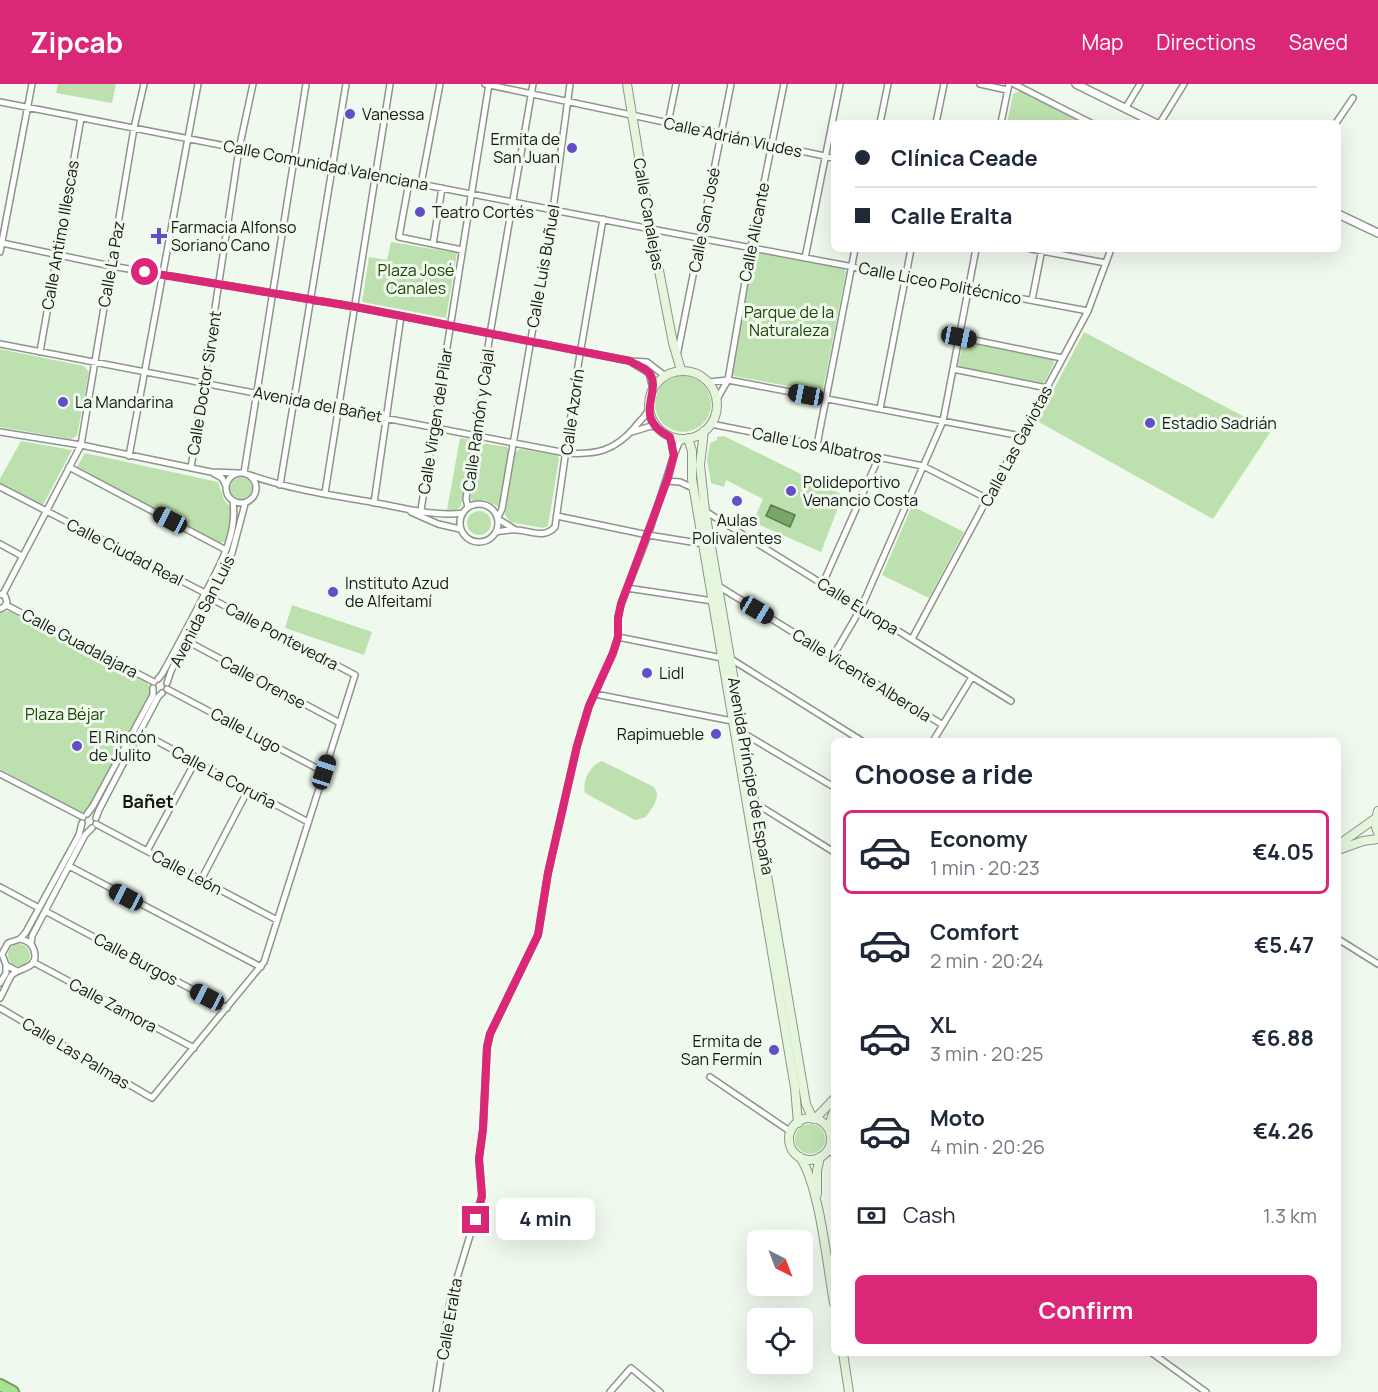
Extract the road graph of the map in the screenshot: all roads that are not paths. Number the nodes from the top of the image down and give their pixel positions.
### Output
1 (32, 84) edge
2 (144, 84) edge
3 (198, 84) edge
4 (252, 84) edge
5 (306, 84) edge
6 (346, 84) edge
7 (390, 84) edge
8 (440, 84) edge
9 (488, 84) edge
10 (533, 84) edge
11 (570, 84) edge
12 (627, 84) edge
13 (676, 84) edge
14 (731, 84) edge
15 (784, 84) edge
16 (840, 84) edge
17 (888, 84) edge
18 (944, 84) edge
19 (980, 84) edge
20 (1014, 84) edge
21 (1076, 84) edge
22 (1140, 84) edge
23 (1184, 84) edge
24 (1008, 87) edge
25 (1091, 87) edge
26 (531, 94) junction
27 (1353, 98) dead end
28 (567, 101) junction
29 (0, 102) edge
30 (27, 107) junction
31 (1125, 109) junction
32 (632, 115) junction
33 (81, 118) junction
34 (832, 120) edge
35 (881, 120) edge
36 (937, 120) edge
37 (1002, 120) edge
38 (1085, 120) edge
39 (1149, 120) edge
40 (1162, 120) edge
41 (1338, 120) edge
42 (668, 123) junction
43 (831, 127) edge
44 (135, 128) junction
45 (721, 134) junction
46 (188, 139) junction
47 (771, 145) junction
48 (240, 148) junction
49 (825, 156) junction
50 (831, 157) edge
51 (293, 159) junction
52 (332, 166) junction
53 (375, 175) junction
54 (409, 182) junction
55 (421, 184) junction
56 (442, 188) junction
57 (472, 194) junction
58 (513, 202) junction
59 (553, 210) junction
60 (1341, 215) edge
61 (603, 219) junction
62 (651, 229) junction
63 (1378, 233) edge
64 (700, 238) junction
65 (2, 243) junction
66 (433, 244) junction
67 (751, 248) junction
68 (462, 250) junction
69 (0, 252) edge
70 (854, 252) edge
71 (910, 252) edge
72 (975, 252) edge
73 (1042, 252) edge
74 (1052, 252) edge
75 (1110, 252) edge
76 (57, 254) junction
77 (805, 258) junction
78 (1106, 263) junction
79 (111, 266) junction
80 (852, 266) junction
81 (162, 275) junction
82 (906, 277) junction
83 (220, 285) junction
84 (968, 288) junction
85 (274, 294) junction
86 (310, 300) junction
87 (1032, 300) junction
88 (354, 307) junction
89 (1088, 311) junction
90 (401, 316) junction
91 (451, 326) junction
92 (490, 334) junction
93 (959, 337) junction
94 (530, 342) junction
95 (673, 343) junction
96 (0, 344) edge
97 (581, 351) junction
98 (40, 352) junction
99 (677, 356) junction
100 (1062, 358) junction
101 (630, 361) junction
102 (95, 362) junction
103 (953, 369) junction
104 (681, 370) junction
105 (144, 371) junction
106 (668, 374) junction
107 (728, 381) junction
108 (205, 382) junction
109 (709, 382) junction
110 (1047, 388) junction
111 (653, 389) junction
112 (258, 393) junction
113 (717, 399) junction
114 (826, 399) junction
115 (293, 400) junction
116 (338, 408) junction
117 (649, 408) junction
118 (880, 409) junction
119 (386, 417) junction
120 (943, 422) junction
121 (711, 424) junction
122 (433, 427) junction
123 (657, 427) junction
124 (704, 431) junction
125 (0, 432) edge
126 (632, 432) junction
127 (476, 435) junction
128 (1021, 436) junction
129 (670, 437) junction
130 (686, 439) junction
131 (513, 442) junction
132 (81, 445) junction
133 (817, 445) junction
134 (566, 453) junction
135 (674, 455) junction
136 (129, 456) junction
137 (879, 457) junction
138 (923, 466) junction
139 (69, 467) junction
140 (191, 468) junction
141 (211, 472) junction
142 (244, 474) junction
143 (666, 481) junction
144 (277, 484) junction
145 (226, 486) junction
146 (0, 488) edge
147 (694, 489) junction
148 (257, 491) junction
149 (325, 493) junction
150 (988, 499) junction
151 (233, 502) junction
152 (374, 503) junction
153 (245, 504) junction
154 (468, 507) junction
155 (407, 510) junction
156 (421, 510) junction
157 (705, 511) junction
158 (45, 512) junction
159 (462, 513) junction
160 (556, 516) junction
161 (426, 518) junction
162 (498, 518) junction
163 (460, 529) junction
164 (514, 529) junction
165 (496, 532) junction
166 (648, 536) junction
167 (0, 544) edge
168 (704, 544) junction
169 (226, 550) junction
170 (22, 556) junction
171 (823, 584) junction
172 (720, 587) junction
173 (627, 588) junction
174 (1, 594) edge
175 (207, 596) junction
176 (713, 602) junction
177 (3, 607) edge
178 (861, 608) junction
179 (618, 637) junction
180 (912, 639) junction
181 (187, 641) junction
182 (833, 656) junction
183 (727, 659) junction
184 (972, 677) junction
185 (155, 683) junction
186 (165, 688) junction
187 (596, 694) junction
188 (1011, 701) dead end
189 (732, 721) junction
190 (340, 723) junction
191 (943, 725) junction
192 (140, 732) junction
193 (743, 733) junction
194 (857, 738) edge
195 (935, 738) edge
196 (195, 762) junction
197 (324, 772) junction
198 (0, 774) edge
199 (831, 785) edge
200 (248, 790) junction
201 (755, 803) junction
202 (1377, 815) edge
203 (84, 818) junction
204 (308, 822) junction
205 (95, 823) junction
206 (1378, 833) edge
207 (1378, 839) edge
208 (1341, 842) edge
209 (1341, 849) edge
210 (831, 850) edge
211 (147, 851) junction
212 (69, 866) junction
213 (201, 880) junction
214 (0, 887) edge
215 (42, 910) junction
216 (277, 920) junction
217 (20, 939) junction
218 (1341, 941) edge
219 (31, 944) junction
220 (2, 946) edge
221 (33, 962) junction
222 (1378, 964) edge
223 (6, 965) junction
224 (261, 967) junction
225 (17, 971) junction
226 (0, 983) edge
227 (0, 998) edge
228 (0, 1008) edge
229 (227, 1008) junction
230 (194, 1048) junction
231 (710, 1077) dead end
232 (831, 1102) edge
233 (814, 1119) junction
234 (831, 1120) edge
235 (798, 1123) junction
236 (828, 1128) junction
237 (791, 1132) junction
238 (831, 1152) edge
239 (800, 1157) junction
240 (820, 1157) junction
241 (817, 1208) junction
242 (831, 1286) edge
243 (843, 1356) edge
244 (1156, 1356) edge
245 (0, 1385) edge
246 (13, 1392) edge
247 (436, 1392) edge
248 (610, 1392) edge
249 (660, 1392) edge
250 (849, 1392) edge
251 (1206, 1392) edge

1 - 30 street
2 - 44 street, Calle La Paz
3 - 46 street
4 - 48 street, Calle Doctor Sirvent
5 - 51 street
6 - 52 street
7 - 53 street
8 - 55 street
9 - 26 street, Calle Adrián Viudes
9 - 57 street, Calle Virgen del Pilar
10 - 26 street, Calle Ramón y Cajal
11 - 28 street, Calle Luis Buñuel
12 - 32 main road, Calle Canalejas
13 - 42 street
14 - 45 street, Calle San José
15 - 47 street, Calle Alicante
16 - 34 street
17 - 35 street
18 - 36 street
19 - 24 street
20 - 38 street
21 - 25 street
22 - 31 street
23 - 40 street
24 - 37 street
25 - 31 street
26 - 28 street, Calle Adrián Viudes
26 - 58 street, Calle Ramón y Cajal
27 - 41 street
28 - 32 street, Calle Adrián Viudes
28 - 59 street, Calle Luis Buñuel
29 - 30 street, Calle Comunidad Valenciana
30 - 33 street, Calle Comunidad Valenciana
30 - 65 street
31 - 39 street
32 - 42 street, Calle Adrián Viudes
32 - 62 main road, Calle Canalejas
33 - 44 street, Calle Comunidad Valenciana
33 - 76 street, Calle Antimo Illescas
42 - 45 street, Calle Adrián Viudes
43 - 49 street
44 - 46 street, Calle Comunidad Valenciana
44 - 79 street, Calle La Paz
45 - 47 street, Calle Adrián Viudes
45 - 64 street, Calle San José
46 - 48 street, Calle Comunidad Valenciana
46 - 81 street
47 - 49 street, Calle Adrián Viudes
47 - 67 street, Calle Alicante
48 - 51 street, Calle Comunidad Valenciana
48 - 83 street, Calle Doctor Sirvent
49 - 50 street, Calle Adrián Viudes
49 - 77 street
51 - 52 street, Calle Comunidad Valenciana
51 - 85 street
52 - 53 street, Calle Comunidad Valenciana
52 - 86 street
53 - 54 street, Calle Comunidad Valenciana
53 - 88 street
54 - 55 street, Calle Comunidad Valenciana
54 - 66 street
55 - 56 street, Calle Comunidad Valenciana
56 - 57 street, Calle Comunidad Valenciana
56 - 66 street
57 - 58 street, Calle Comunidad Valenciana
57 - 68 street, Calle Virgen del Pilar
58 - 59 street, Calle Comunidad Valenciana
58 - 92 street, Calle Ramón y Cajal
59 - 61 street, Calle Comunidad Valenciana
59 - 94 street, Calle Luis Buñuel
60 - 63 street
61 - 62 street, Calle Comunidad Valenciana
61 - 97 street, Calle Azorín
62 - 64 street, Calle Liceo Politécnico
62 - 95 main road, Calle Canalejas
64 - 67 street, Calle Liceo Politécnico
64 - 99 street, Calle San José
65 - 69 street
65 - 76 street
66 - 68 street
67 - 77 street, Calle Liceo Politécnico
67 - 107 street, Calle Alicante
68 - 91 street, Calle Virgen del Pilar
70 - 80 street
71 - 82 street
72 - 84 street
73 - 87 street
74 - 78 street
75 - 78 street, Calle Las Gaviotas
76 - 79 street
76 - 98 street, Calle Antimo Illescas
77 - 80 street, Calle Liceo Politécnico
78 - 89 street, Calle Las Gaviotas
79 - 81 street
79 - 102 street, Calle La Paz
80 - 82 street, Calle Liceo Politécnico
80 - 114 street
81 - 83 street
81 - 105 street
82 - 84 street, Calle Liceo Politécnico
82 - 118 street
83 - 85 street
83 - 108 street, Calle Doctor Sirvent
84 - 87 street, Calle Liceo Politécnico
84 - 93 street
85 - 86 street
85 - 112 street
86 - 88 street
86 - 115 street
87 - 89 street, Calle Liceo Politécnico
88 - 90 street
88 - 116 street
89 - 100 street, Calle Las Gaviotas
90 - 91 street
90 - 119 street
91 - 92 street
91 - 122 street, Calle Virgen del Pilar
92 - 94 street
92 - 127 street, Calle Ramón y Cajal
93 - 100 street
93 - 103 street
94 - 97 street
94 - 131 street, Calle Luis Buñuel
95 - 99 main road, Calle Canalejas
95 - 106 main road, Calle Canalejas
96 - 98 street, Avenida del Bañet
97 - 101 street
97 - 134 street, Calle Azorín
98 - 102 street, Avenida del Bañet
99 - 104 main road, Calle Canalejas
100 - 110 street, Calle Las Gaviotas
101 - 106 street
101 - 111 street
102 - 105 street, Avenida del Bañet
102 - 132 street, Calle La Paz
103 - 110 street
103 - 120 street
104 - 106 main road
104 - 109 main road
105 - 108 street, Avenida del Bañet
105 - 136 street
106 - 111 main road
107 - 109 street
107 - 113 street
107 - 114 street
108 - 112 street, Avenida del Bañet
108 - 140 street, Calle Doctor Sirvent
109 - 113 main road
110 - 128 street, Calle Las Gaviotas
111 - 117 main road
112 - 115 street, Avenida del Bañet
112 - 142 street
113 - 121 main road
114 - 118 street
114 - 133 street
115 - 116 street, Avenida del Bañet
115 - 144 street
116 - 119 street, Avenida del Bañet
116 - 149 street
117 - 123 main road
117 - 126 street, Avenida del Bañet
118 - 120 street
119 - 122 street, Avenida del Bañet
119 - 152 street
120 - 128 street
120 - 138 street
121 - 124 main road
121 - 133 street, Calle Los Albatros
122 - 127 street, Avenida del Bañet
122 - 156 street, Calle Virgen del Pilar
123 - 126 street, Avenida del Bañet
123 - 129 main road
124 - 130 main road
124 - 157 main road, Avenida Príncipe de España
125 - 132 street
126 - 134 street, Avenida del Bañet
127 - 131 street, Avenida del Bañet
127 - 154 street, Calle Ramón y Cajal
128 - 150 street, Calle Las Gaviotas
129 - 130 main road
129 - 135 street
130 - 135 street
130 - 147 main road, Avenida Príncipe de España
131 - 134 street, Avenida del Bañet
131 - 162 street, Calle Luis Buñuel
132 - 136 street
132 - 139 street, Calle La Paz
133 - 137 street, Calle Los Albatros
134 - 160 street, Calle Azorín
135 - 143 street, Calle Eralta
136 - 140 street
137 - 138 street, Calle Los Albatros
137 - 171 street
138 - 150 street, Calle Los Albatros
138 - 178 street
139 - 158 street, Calle La Paz
139 - 169 street
140 - 141 street
141 - 142 street
141 - 145 street
142 - 144 street
142 - 145 street
142 - 148 street
143 - 147 street
143 - 166 street, Calle Eralta
144 - 148 street
144 - 149 street
145 - 151 street
146 - 158 street, Calle Ciudad Real
147 - 168 main road, Avenida Príncipe de España
148 - 153 street
149 - 152 street
150 - 180 street, Calle Las Gaviotas
151 - 153 street
151 - 169 street, Avenida San Luis
152 - 155 street
153 - 175 street, Avenida San Luis
154 - 159 street
154 - 162 street
155 - 156 street
155 - 161 street
156 - 159 street
156 - 161 street
157 - 171 street, Calle Europa
157 - 172 main road, Avenida Príncipe de España
158 - 170 street, Calle La Paz
158 - 175 street, Calle Ciudad Real
159 - 163 street
160 - 164 street, Calle Azorín
160 - 166 street
161 - 163 street
162 - 164 street
162 - 165 street
163 - 165 street
164 - 165 street
166 - 168 street
166 - 173 street, Calle Eralta
167 - 170 street
168 - 176 main road, Avenida Príncipe de España
169 - 175 street, Avenida San Luis
170 - 174 street, Calle La Paz
171 - 178 street, Calle Europa
172 - 182 street, Calle Vicente Alberola
172 - 183 main road, Avenida Príncipe de España
173 - 176 street
173 - 179 street, Calle Eralta
174 - 177 street
175 - 181 street, Avenida San Luis
175 - 185 street, Avenida San Luis
175 - 190 street, Calle Pontevedra
176 - 183 main road, Avenida Príncipe de España
177 - 185 street, Calle Guadalajara
178 - 180 street, Calle Europa
178 - 182 street
179 - 183 street
179 - 187 street, Calle Eralta
180 - 184 street, Calle Europa
181 - 186 street, Avenida San Luis
181 - 190 street, Calle Orense
182 - 191 street, Calle Vicente Alberola
183 - 189 main road, Avenida Príncipe de España
183 - 193 main road, Avenida Príncipe de España
183 - 194 street
184 - 188 street, Calle Europa
184 - 191 street
185 - 186 street
185 - 186 street
185 - 203 street, Avenida San Luis
186 - 192 street, Avenida San Luis
186 - 197 street, Calle Lugo
187 - 189 street
187 - 247 street, Calle Eralta
189 - 235 main road, Avenida Príncipe de España
190 - 197 street
191 - 195 street
192 - 196 street, Calle La Coruña
192 - 205 street, Avenida San Luis
193 - 199 street
193 - 201 main road, Avenida Príncipe de España
196 - 200 street, Calle La Coruña
196 - 211 street
197 - 204 street
198 - 203 street
200 - 204 street, Calle La Coruña
200 - 213 street
201 - 210 street
201 - 233 main road, Avenida Príncipe de España
202 - 206 main road
202 - 208 main road
203 - 205 street
203 - 205 street
203 - 215 street, Avenida San Luis
204 - 216 street
205 - 211 street, Calle León
205 - 212 street, Avenida San Luis
207 - 209 main road
211 - 213 street, Calle León
212 - 215 street, Avenida San Luis
212 - 224 street
213 - 216 street, Calle León
214 - 215 street, Calle Burgos
215 - 217 street, Avenida San Luis
215 - 219 street, Avenida San Luis
215 - 229 street, Calle Burgos
216 - 224 street
217 - 219 street
217 - 220 street
218 - 222 street
219 - 221 street
220 - 223 street
221 - 225 street
221 - 230 street, Calle Zamora
223 - 225 street
223 - 226 street
224 - 229 street
225 - 227 street
228 - 230 street, Calle Las Palmas
229 - 230 street
231 - 237 street
232 - 233 main road
233 - 235 main road
233 - 236 main road
234 - 236 main road
235 - 237 main road
236 - 238 main road
237 - 239 main road
238 - 240 main road
239 - 240 main road
239 - 241 main road
240 - 241 main road
241 - 242 main road
243 - 250 main road
244 - 251 street
245 - 246 highway
248 - 249 street

